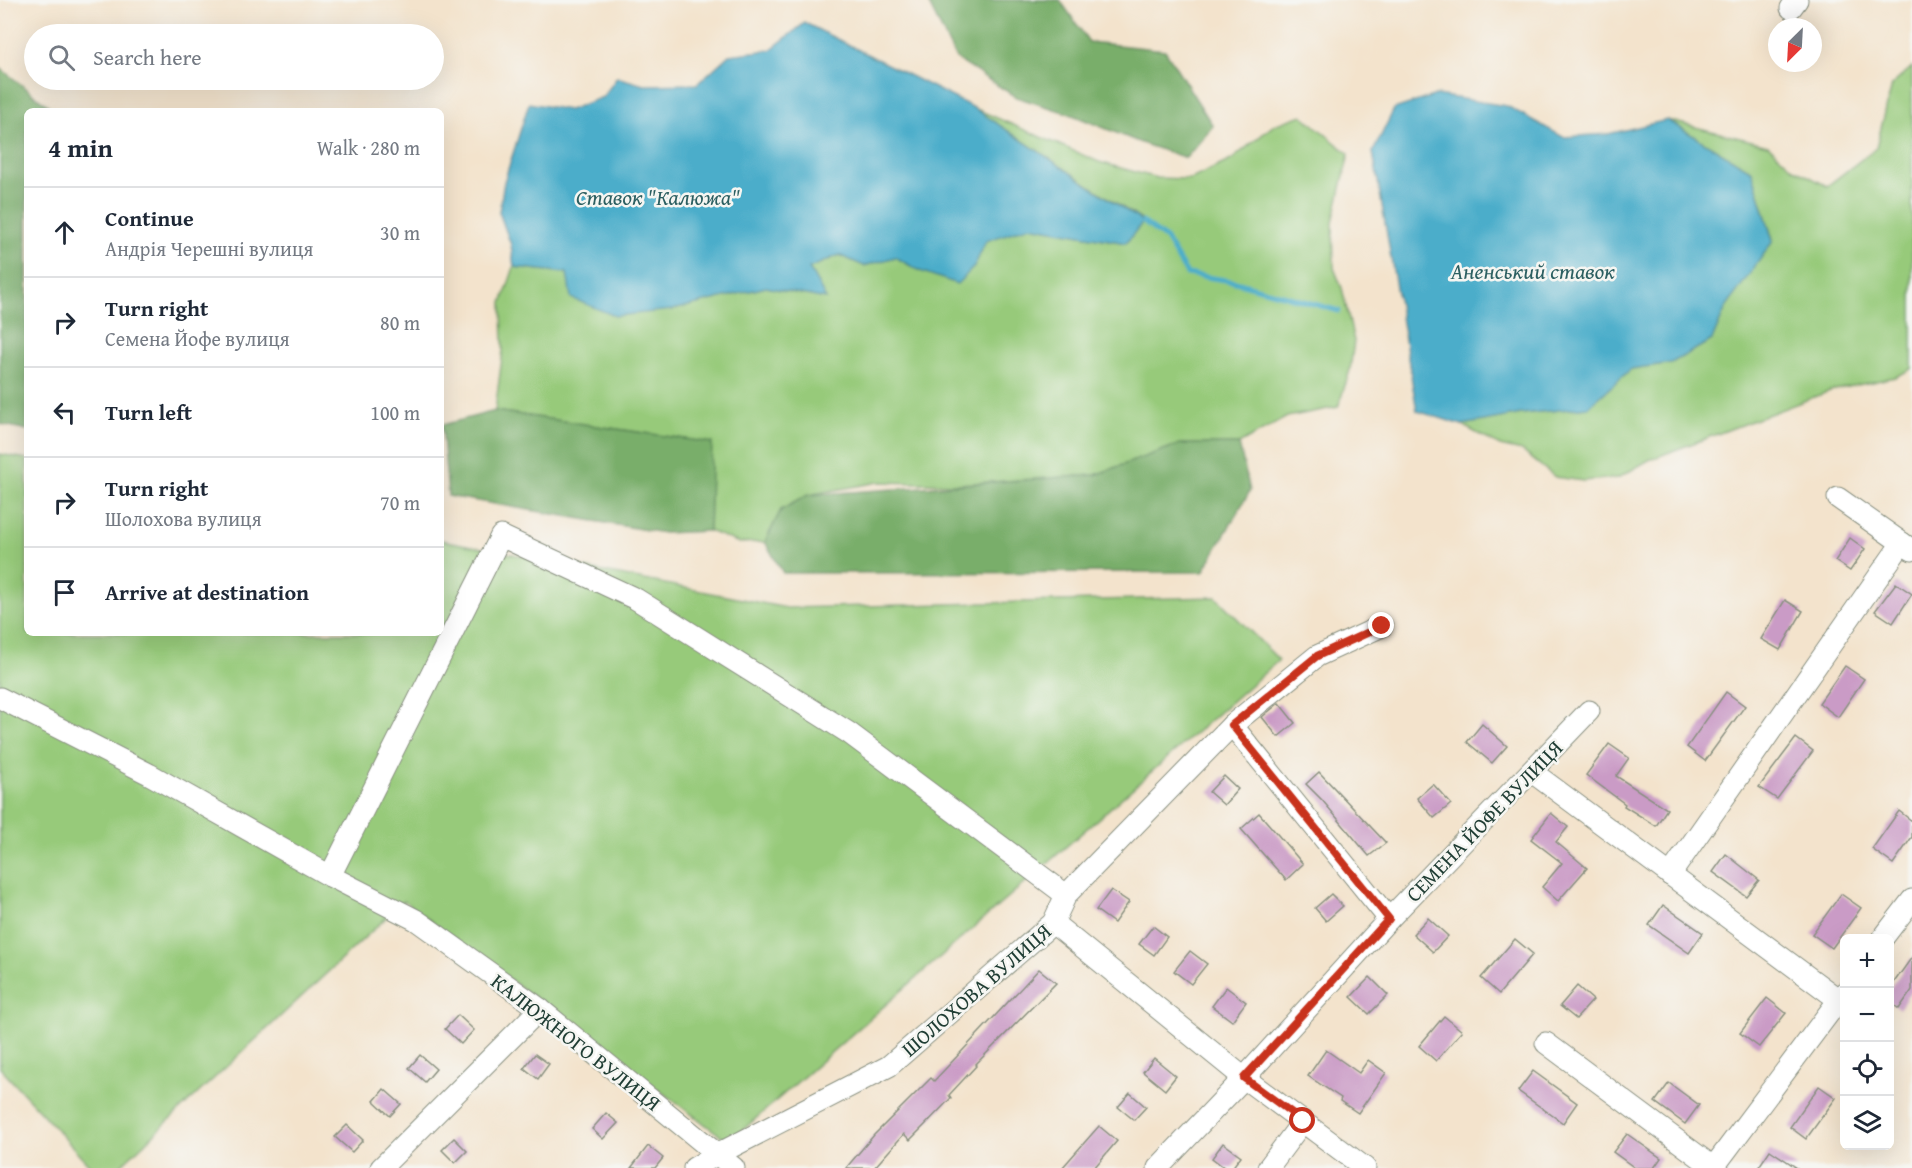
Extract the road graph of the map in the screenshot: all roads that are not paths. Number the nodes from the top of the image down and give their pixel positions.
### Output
1 (1838, 498) dead end
2 (1907, 547) edge
3 (1382, 626) dead end
4 (0, 698) edge
5 (1589, 711) dead end
6 (1232, 725) junction
7 (1532, 772) junction
8 (1670, 875) junction
9 (330, 876) junction
10 (1066, 895) junction
11 (1912, 900) edge
12 (1389, 919) junction
13 (1053, 923) junction
14 (1887, 934) edge
15 (1840, 995) edge
16 (1840, 999) edge
17 (540, 1009) junction
18 (1546, 1043) dead end
19 (1244, 1078) junction
20 (1303, 1121) junction
21 (716, 1155) junction
22 (381, 1168) edge
23 (694, 1168) edge
24 (734, 1168) edge
25 (1158, 1168) edge
26 (1268, 1168) edge
27 (1365, 1168) edge
28 (1713, 1168) edge

1 - 2 street
2 - 8 street
3 - 6 street, ШОЛОХОВА ВУЛИЦЯ
4 - 9 street, КАЛЮЖНОГО ВУЛИЦЯ
5 - 7 street, СЕМЕНА ЙОФЕ ВУЛИЦЯ
6 - 10 street, ШОЛОХОВА ВУЛИЦЯ
6 - 12 street
7 - 8 street
7 - 12 street, СЕМЕНА ЙОФЕ ВУЛИЦЯ
8 - 15 street
9 - 10 street
9 - 17 street, КАЛЮЖНОГО ВУЛИЦЯ
10 - 13 street, ШОЛОХОВА ВУЛИЦЯ
11 - 14 street
12 - 19 street, СЕМЕНА ЙОФЕ ВУЛИЦЯ
13 - 19 street
13 - 21 street, ШОЛОХОВА ВУЛИЦЯ
16 - 28 street
17 - 21 street, КАЛЮЖНОГО ВУЛИЦЯ
17 - 22 street
18 - 28 street
19 - 20 street
19 - 25 street, СЕМЕНА ЙОФЕ ВУЛИЦЯ
20 - 26 street
20 - 27 street
21 - 23 street, ШОЛОХОВА ВУЛИЦЯ
21 - 24 street, КАЛЮЖНОГО ВУЛИЦЯ

